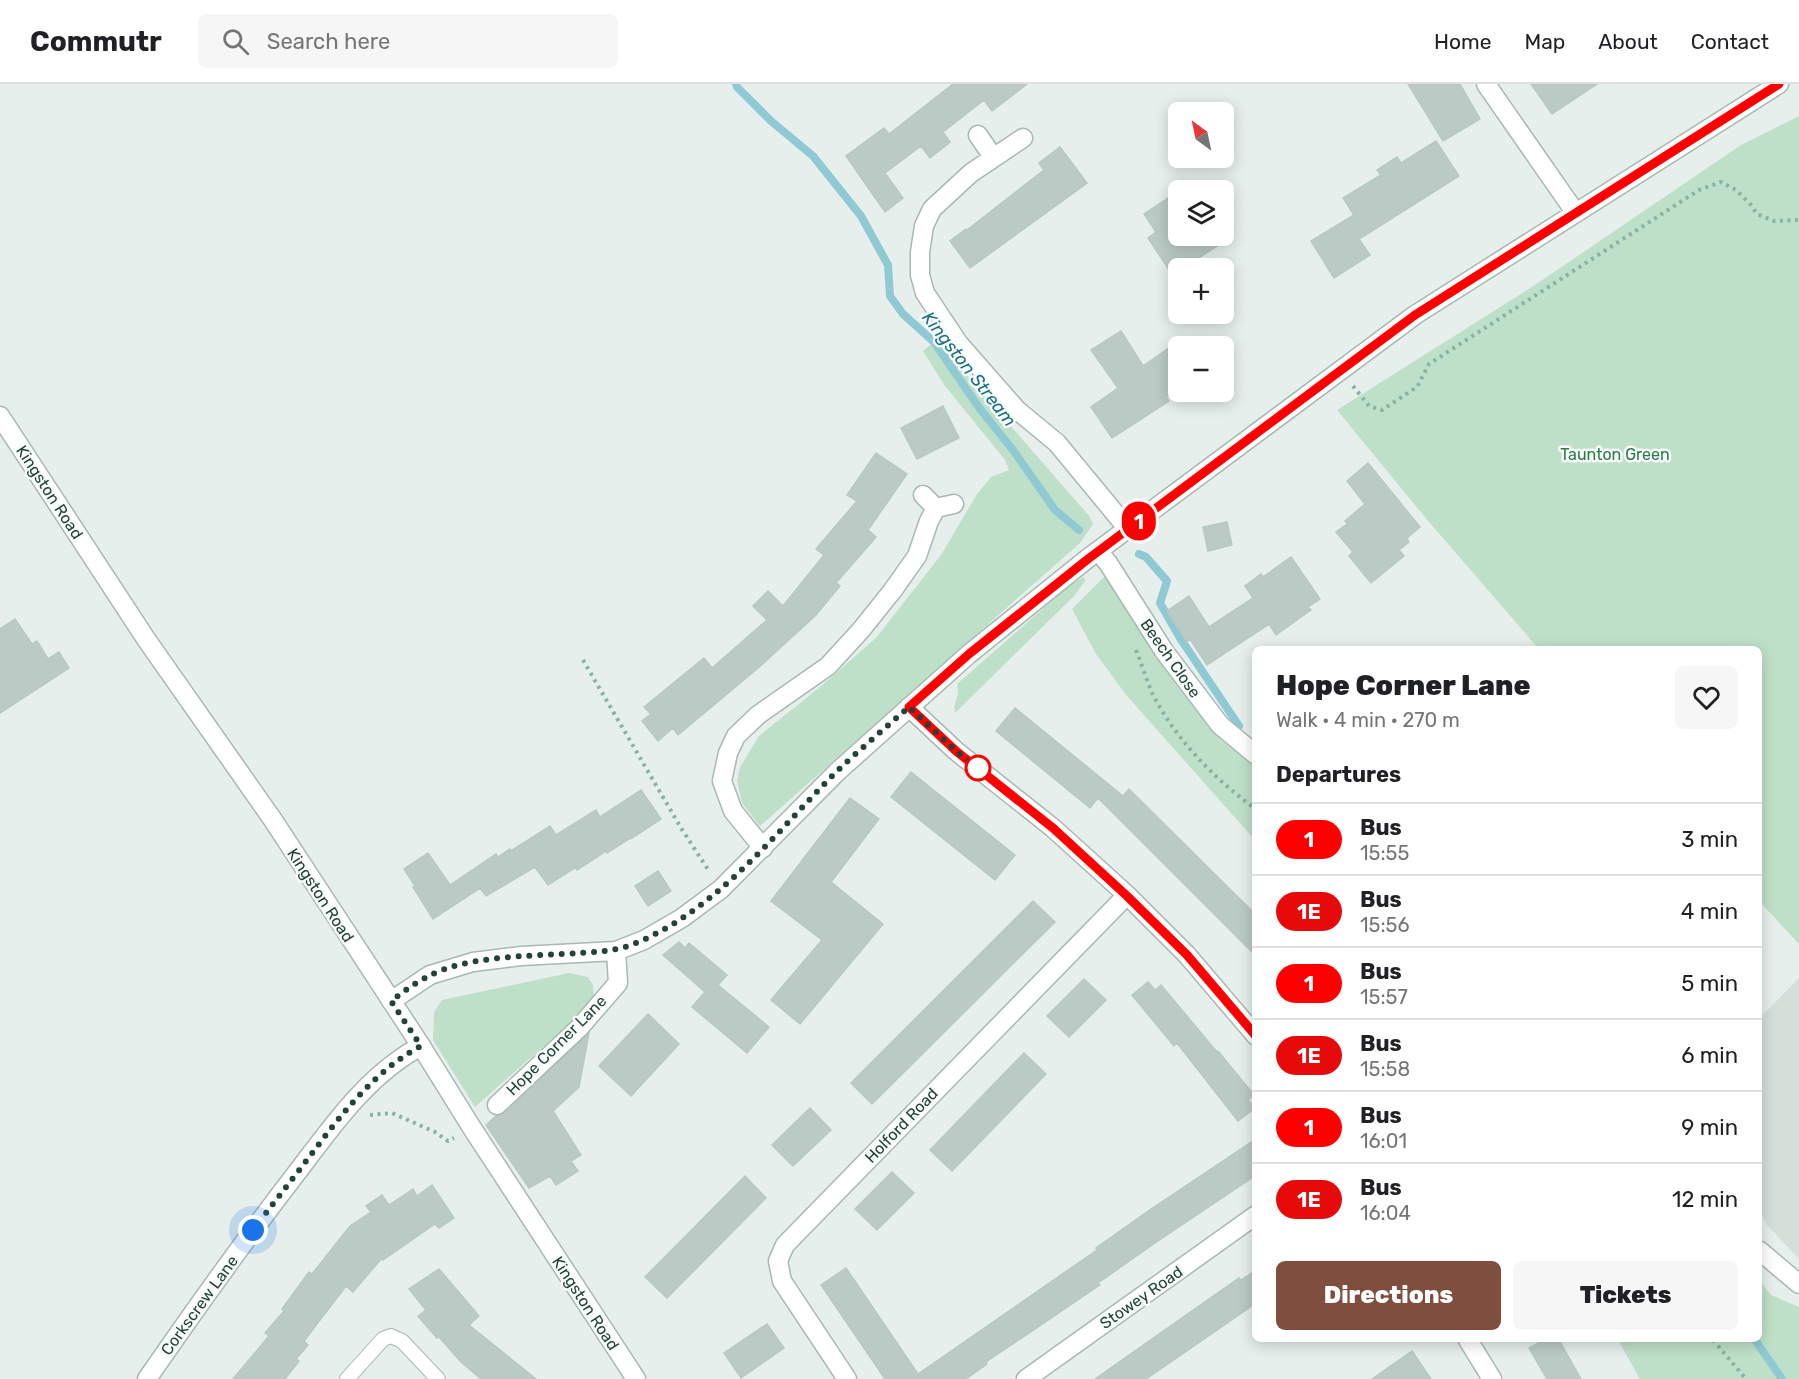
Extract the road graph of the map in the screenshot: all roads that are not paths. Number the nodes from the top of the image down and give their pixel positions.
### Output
1 (1486, 84) edge
2 (1779, 84) edge
3 (978, 135) dead end
4 (1023, 138) dead end
5 (993, 157) junction
6 (1575, 212) junction
7 (0, 416) edge
8 (923, 495) dead end
9 (1128, 529) junction
10 (1098, 551) junction
11 (909, 707) junction
12 (1252, 752) edge
13 (763, 848) junction
14 (1127, 896) junction
15 (616, 951) junction
16 (391, 1001) junction
17 (1252, 1031) edge
18 (421, 1046) junction
19 (497, 1105) dead end
20 (1252, 1218) edge
21 (1762, 1253) edge
22 (1799, 1284) edge
23 (1469, 1342) edge
24 (1490, 1378) edge
25 (147, 1379) edge
26 (347, 1379) edge
27 (438, 1379) edge
28 (636, 1379) edge
29 (847, 1379) edge
30 (1026, 1379) edge

1 - 6 street
2 - 6 street
3 - 5 street
4 - 5 street
5 - 9 street
6 - 9 street
7 - 16 street, Kingston Road
8 - 13 street
9 - 10 street
10 - 11 street
10 - 12 street, Beech Close
11 - 13 street
11 - 14 street
13 - 15 street
14 - 17 street
14 - 29 street, Holford Road
15 - 16 street
15 - 19 street, Hope Corner Lane
16 - 18 street, Kingston Road
18 - 25 street, Corkscrew Lane
18 - 28 street, Kingston Road
20 - 30 street, Stowey Road
21 - 22 street
23 - 24 street
26 - 27 lane

